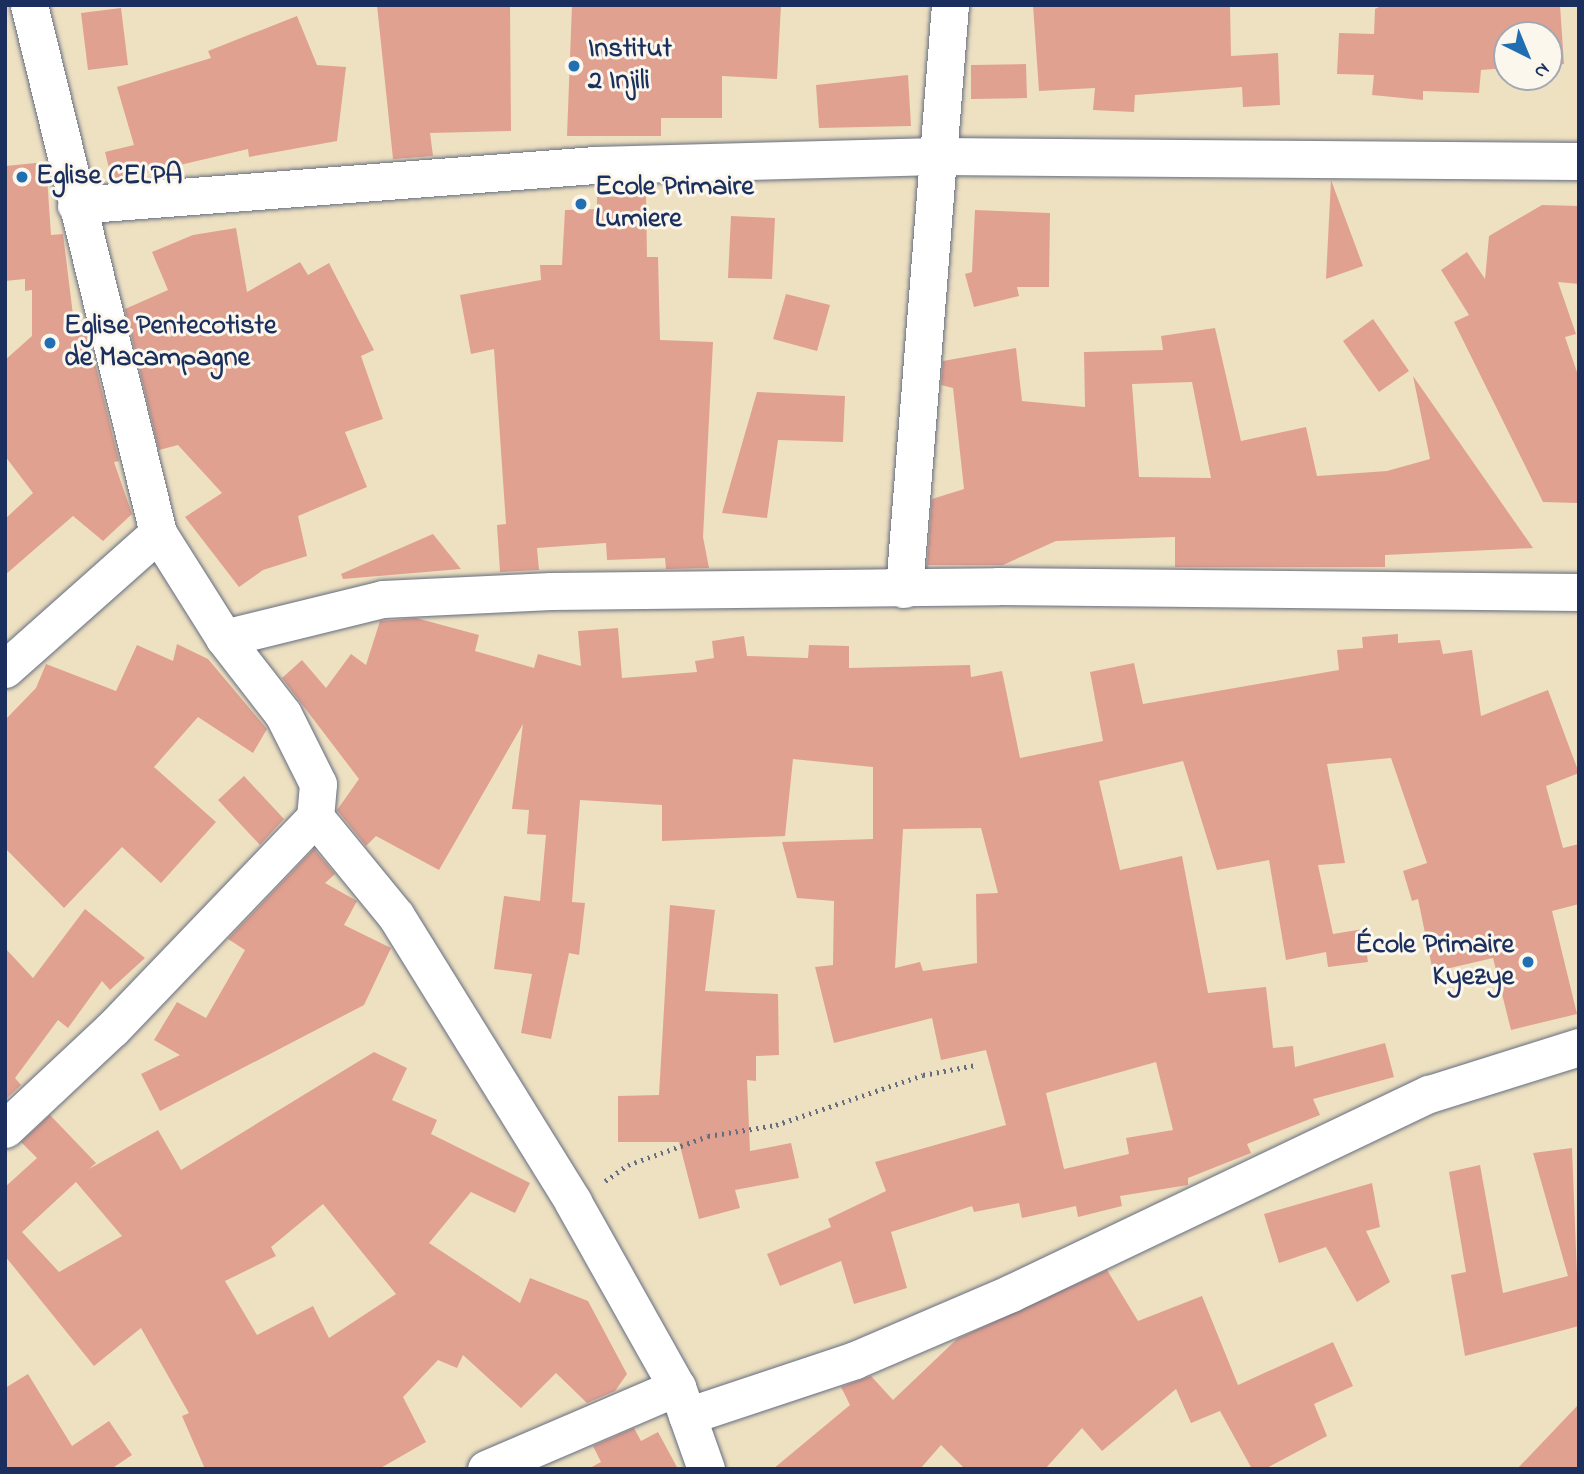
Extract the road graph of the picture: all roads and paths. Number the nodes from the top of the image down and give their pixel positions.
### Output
1 (29, 5) edge
2 (950, 5) edge
3 (938, 156) junction
4 (1579, 161) edge
5 (76, 205) junction
6 (158, 533) junction
7 (904, 589) junction
8 (1579, 592) edge
9 (224, 638) junction
10 (5, 669) edge
11 (314, 817) junction
12 (1579, 1047) edge
13 (976, 1065) dead end
14 (5, 1129) edge
15 (573, 1202) junction
16 (682, 1402) junction
17 (486, 1469) edge
18 (706, 1469) edge

1 - 5 street
2 - 3 street
3 - 4 street
3 - 5 street
3 - 7 street
5 - 6 street
6 - 9 street
6 - 10 street
7 - 8 street
7 - 9 street
9 - 11 street
11 - 14 street
11 - 15 street
12 - 16 street
13 - 15 path
15 - 16 street
16 - 17 street
16 - 18 street

